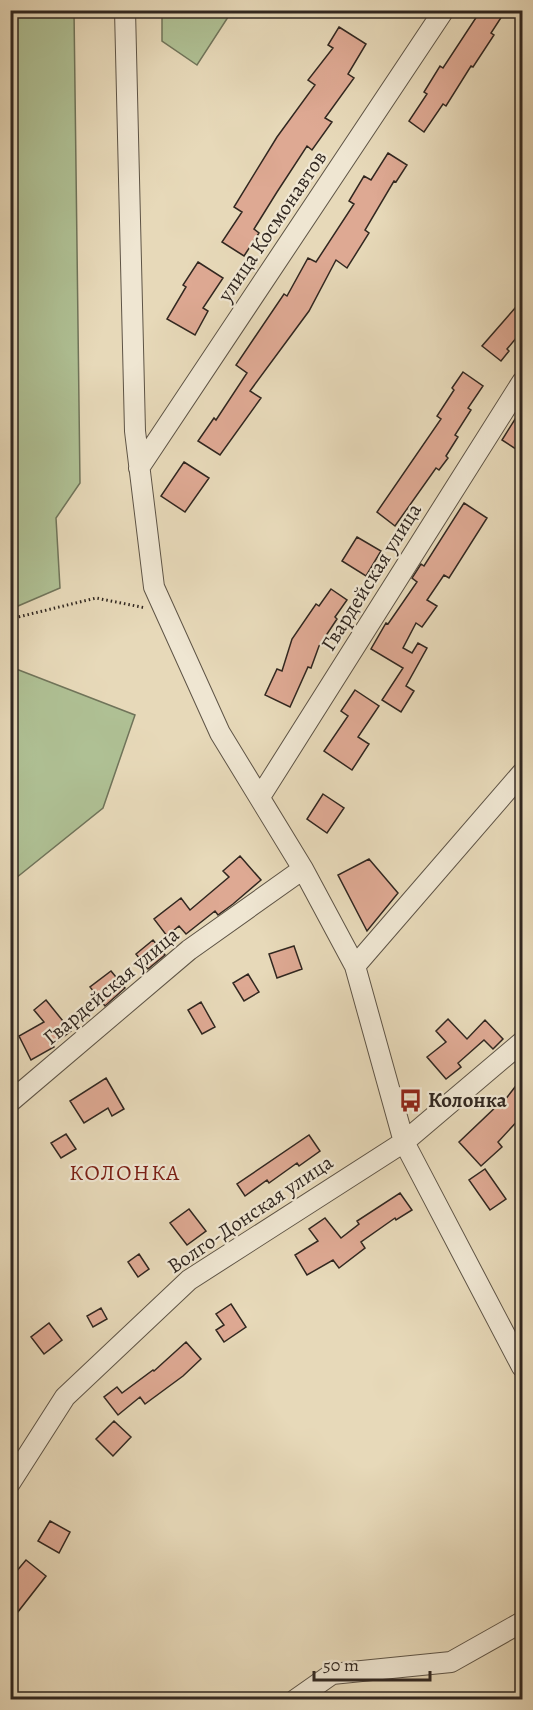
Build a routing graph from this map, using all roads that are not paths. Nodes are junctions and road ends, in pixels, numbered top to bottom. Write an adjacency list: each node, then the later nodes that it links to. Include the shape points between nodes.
1 (125, 10): 4 (street)
2 (444, 10): 4 (street, улица Космонавтов)
3 (522, 382): 6 (street, Гвардейская улица)
4 (139, 468): 6 (street, via 154,587 220,733)
5 (522, 773): 8 (street)
6 (260, 797): 7 (street)
7 (303, 869): 8 (street); 10 (street, Гвардейская улица, via 189,950)
8 (355, 966): 11 (street)
9 (522, 1042): 11 (street, Волго-Донская улица)
10 (10, 1102)
11 (404, 1142): 12 (street); 13 (street, Волго-Донская улица, via 189,1280 65,1397)
12 (522, 1367)
13 (10, 1483)
14 (522, 1622): 15 (street, via 451,1662 332,1674)
15 (295, 1700)

